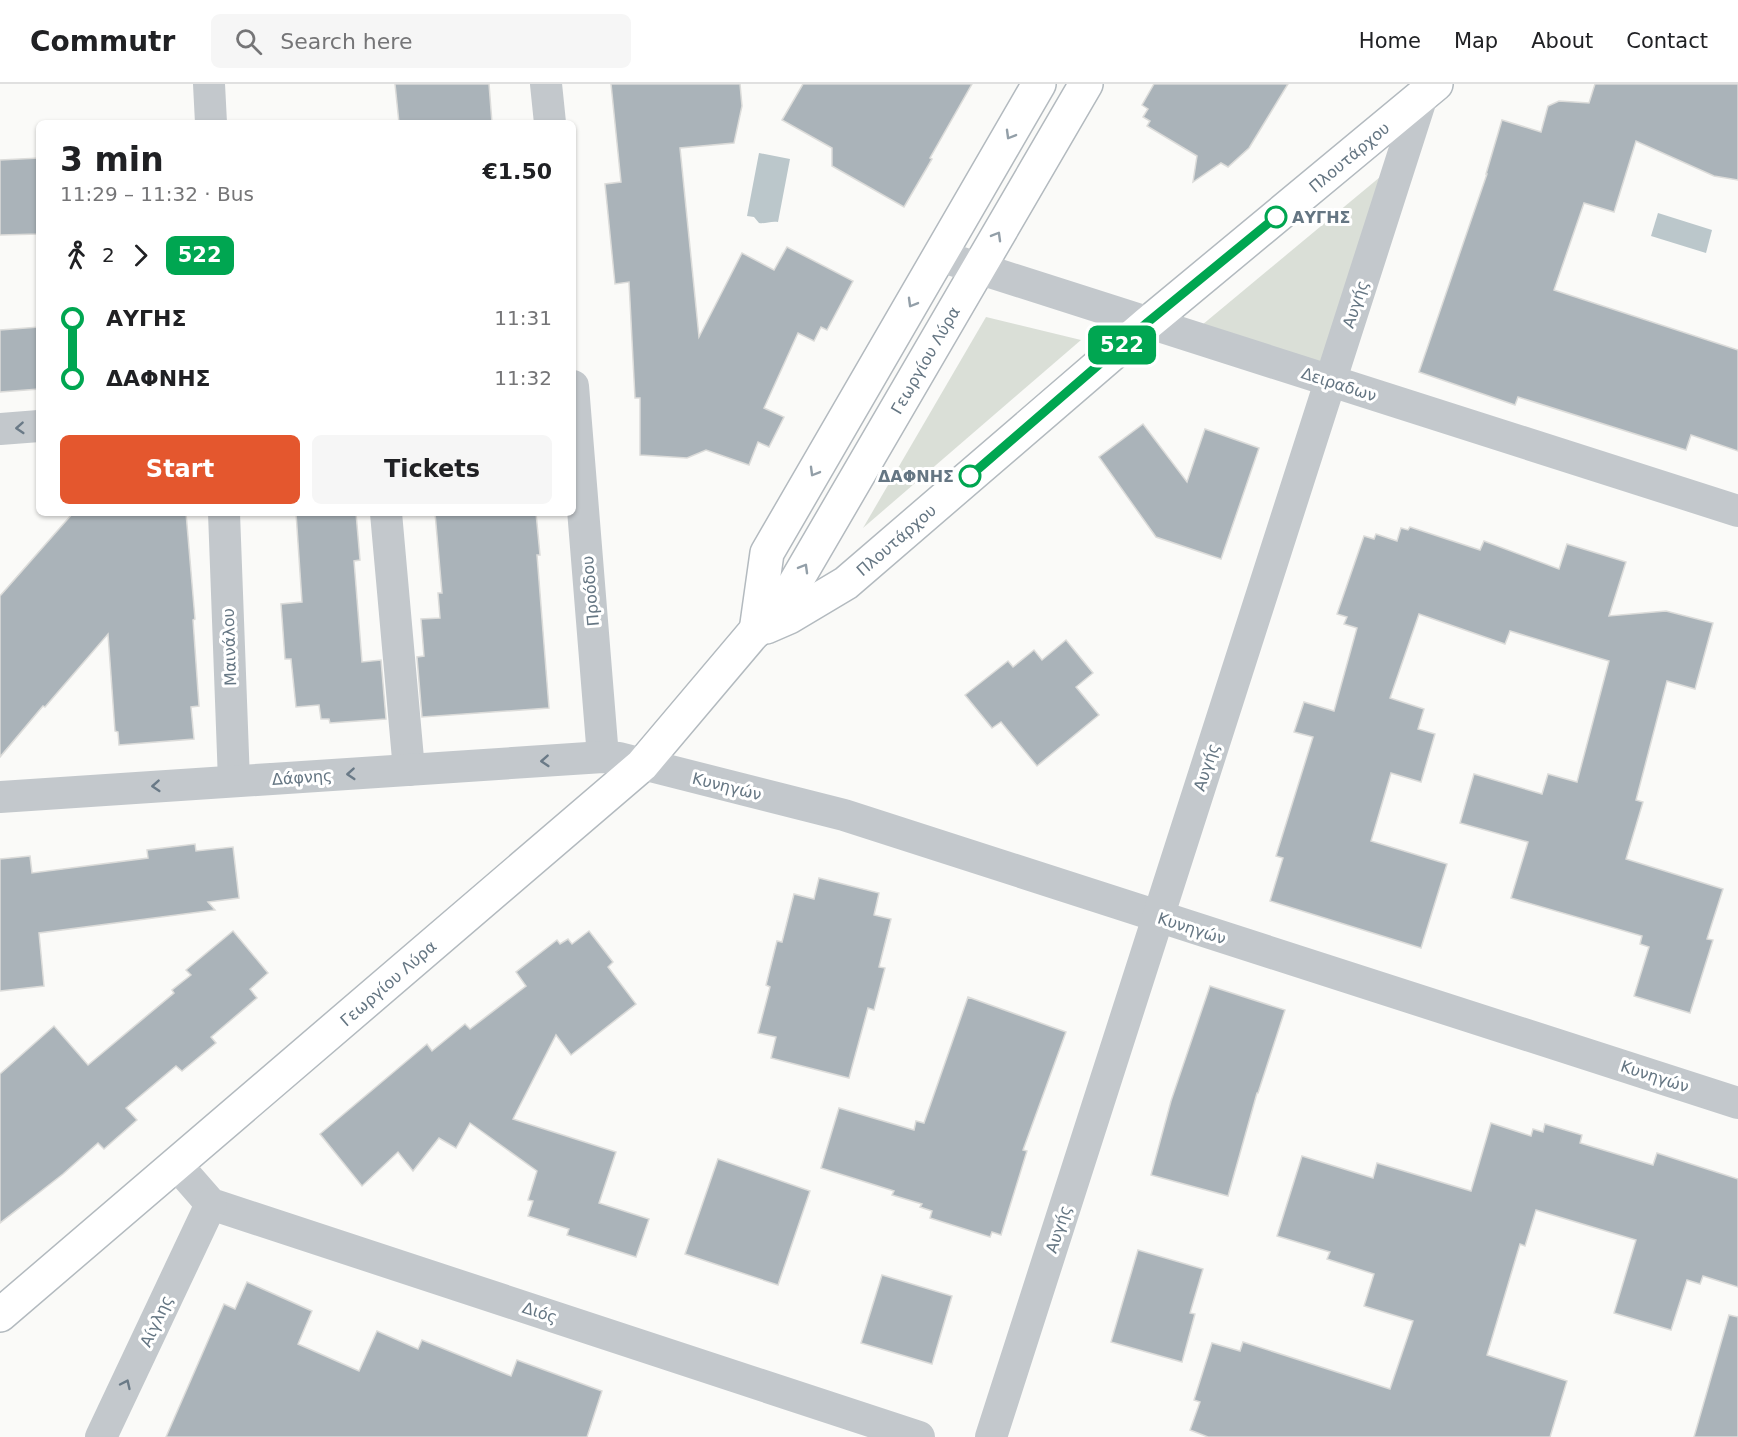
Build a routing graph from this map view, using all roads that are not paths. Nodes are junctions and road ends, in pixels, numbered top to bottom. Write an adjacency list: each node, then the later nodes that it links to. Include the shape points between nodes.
1 (209, 84): 6 (street)
2 (546, 84): 7 (street)
3 (1039, 84): 8 (main road, one-way to 8)
4 (1086, 84): 9 (main road, Γεωργίου Λύρα, one-way to 4)
5 (1429, 90): 10 (main road, Πλουτάρχου); 11 (street, Αυγής)
6 (211, 120)
7 (550, 120)
8 (940, 256): 9 (street, Δειραδων); 18 (main road, one-way to 18, via 767,553)
9 (978, 268): 10 (street, Δειραδων); 18 (main road, Γεωργίου Λύρα, one-way to 9, via 794,585)
10 (1148, 322): 11 (street, Δειραδων); 18 (main road, Πλουτάρχου, via 846,583 789,617)
11 (1330, 381): 15 (street, Δειραδων); 24 (street, Αυγής)
12 (576, 423): 19 (street, Προόδου)
13 (36, 426): 14 (street, one-way to 14)
14 (0, 429)
15 (1738, 511)
16 (224, 516): 22 (street, Μαινάλου)
17 (386, 516): 21 (street)
18 (756, 631): 20 (main road, Γεωργίου Λύρα)
19 (603, 757): 20 (street); 21 (street, Δάφνης, one-way to 21)
20 (642, 765): 24 (street, Κυνηγών, via 844,816); 26 (main road, Γεωργίου Λύρα)
21 (409, 770): 22 (street, Δάφνης, one-way to 22)
22 (234, 781): 23 (street, Δάφνης, one-way to 23)
23 (0, 797)
24 (1158, 917): 25 (street, Κυνηγών); 31 (street, Αυγής)
25 (1738, 1103)
26 (176, 1164): 27 (street); 28 (main road, Γεωργίου Λύρα)
27 (211, 1204): 29 (street, Αίγλης, one-way to 27); 30 (street, Διός)
28 (0, 1315)
29 (101, 1437)
30 (920, 1437)
31 (991, 1437)

